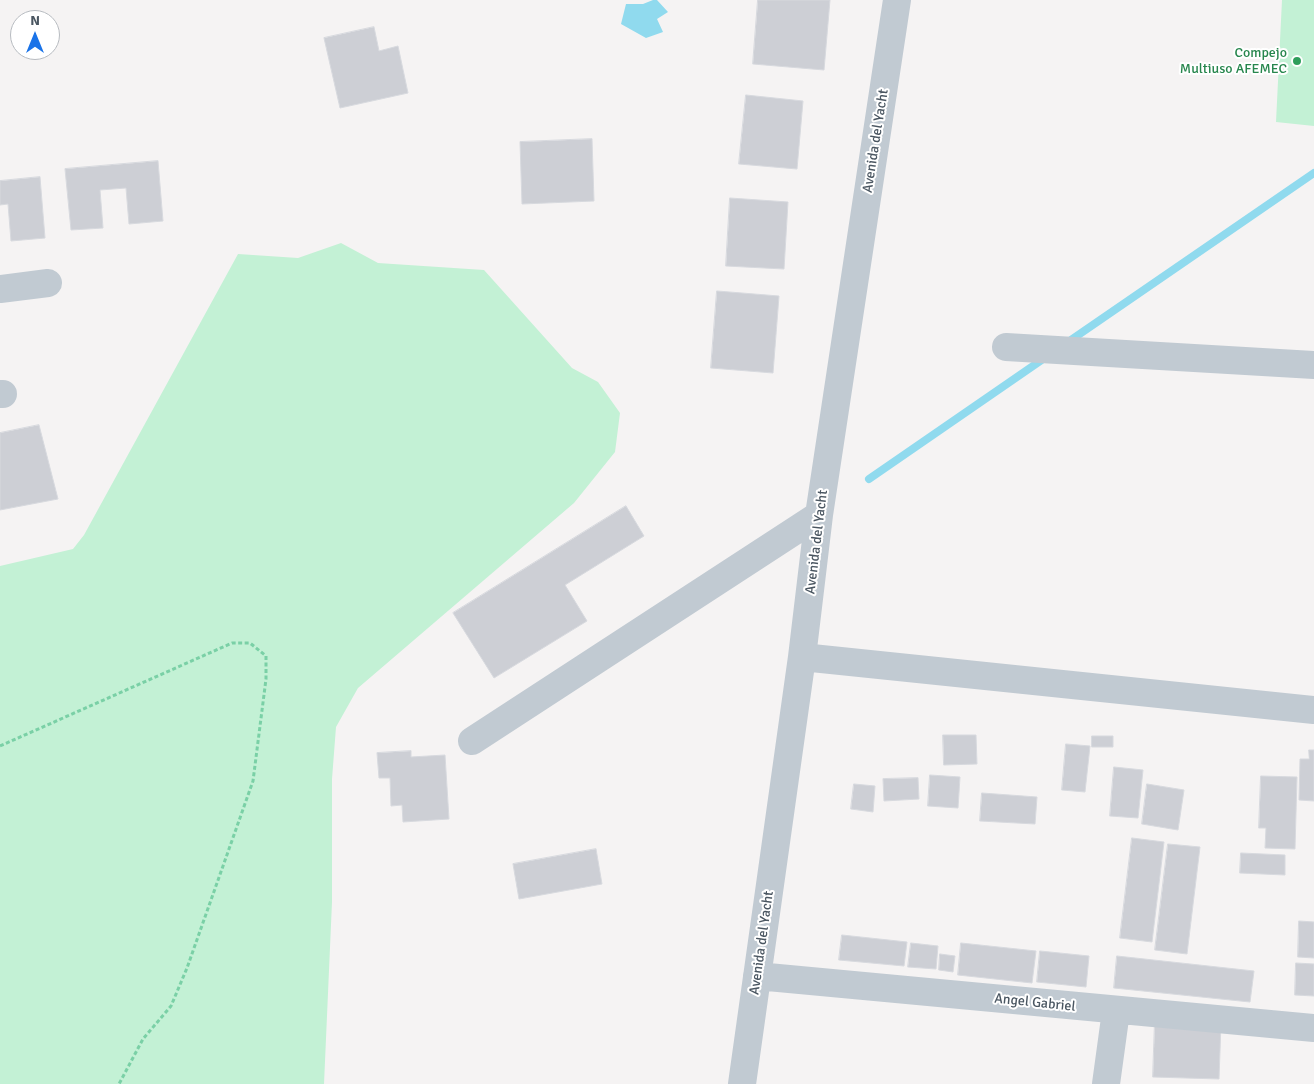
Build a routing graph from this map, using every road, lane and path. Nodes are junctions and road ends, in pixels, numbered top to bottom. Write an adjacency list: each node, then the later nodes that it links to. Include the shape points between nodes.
1 (897, 0): 6 (street, Avenida del Yacht)
2 (48, 283): 3 (street)
3 (0, 289)
4 (1006, 346): 5 (street)
5 (1314, 365)
6 (819, 515): 7 (street, Avenida del Yacht); 9 (street)
7 (802, 657): 8 (street); 11 (street, Avenida del Yacht)
8 (1314, 710)
9 (472, 741)
10 (0, 746): 14 (path, via 232,642 250,643 266,656 254,781 171,1006 143,1039)
11 (757, 976): 12 (street, Angel Gabriel); 15 (street, Avenida del Yacht)
12 (1116, 1011): 13 (street, Angel Gabriel); 16 (street)
13 (1314, 1028)
14 (119, 1084)
15 (742, 1084)
16 (1106, 1084)

